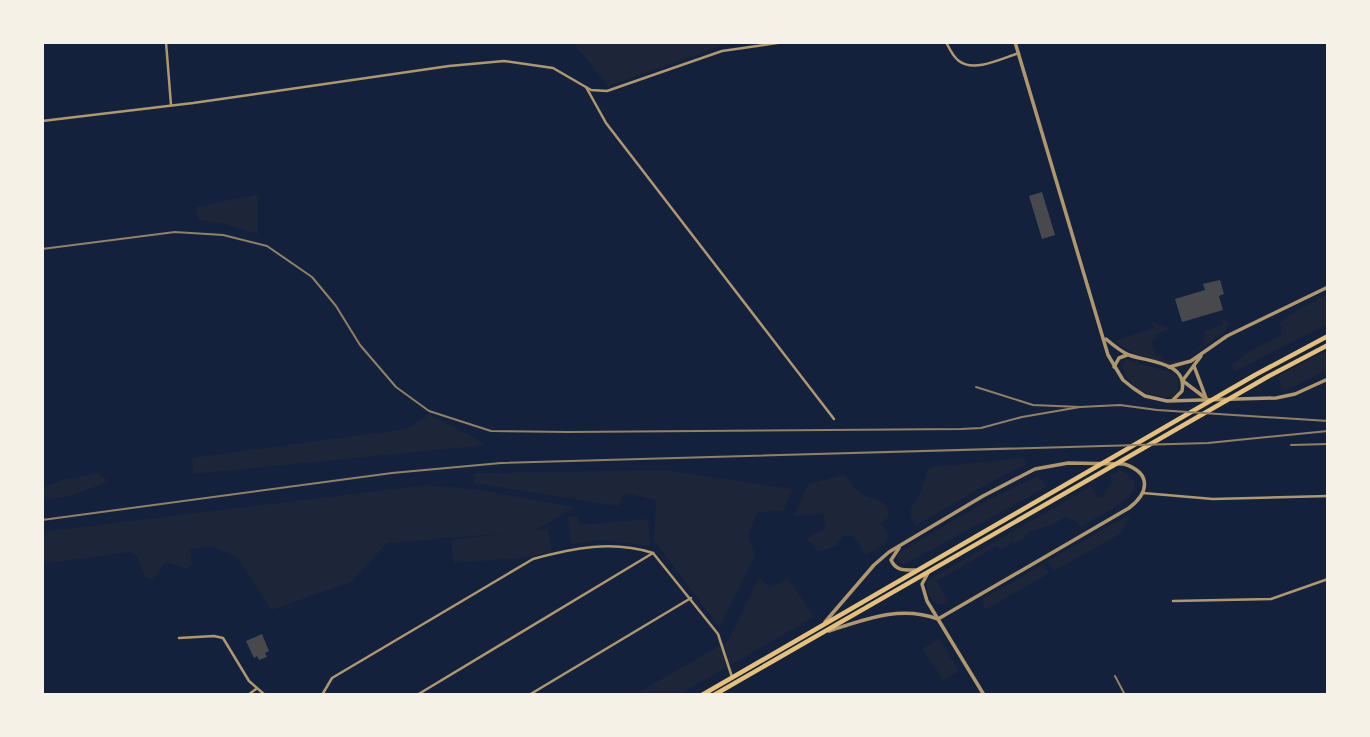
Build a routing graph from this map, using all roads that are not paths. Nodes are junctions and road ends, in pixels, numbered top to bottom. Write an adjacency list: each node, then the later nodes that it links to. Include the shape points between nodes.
1 (166, 42): 7 (street)
2 (784, 42): 6 (street, via 722,51 607,91)
3 (946, 42): 5 (street, via 957,60 968,66)
4 (1015, 42): 5 (street)
5 (1019, 53): 11 (street)
6 (586, 87): 7 (street, via 553,68 504,61); 22 (street, via 606,123)
7 (171, 105): 8 (street)
8 (42, 121)
9 (1328, 287): 14 (street, via 1227,336)
10 (1328, 336): 28 (main road)
11 (1104, 337): 13 (street); 16 (street)
12 (1328, 345): 27 (main road)
13 (1128, 355): 16 (street, via 1119,358); 17 (street)
14 (1202, 355): 15 (street); 17 (street)
15 (1194, 366): 19 (street); 20 (street)
16 (1114, 367): 21 (street, via 1140,393)
17 (1170, 367): 19 (street)
18 (1328, 379): 20 (street, via 1285,397)
19 (1183, 380): 20 (street); 21 (street, via 1180,394)
20 (1207, 400): 21 (street)
21 (1167, 401)
22 (834, 419)
23 (1143, 493): 24 (street, via 1213,499); 25 (street, via 1142,474 1132,466 1045,466 983,496); 32 (street, via 1129,508)
24 (1328, 496)
25 (903, 544): 28 (street, via 891,560 901,570); 33 (street, via 874,565)
26 (653, 553): 30 (street); 40 (street, via 600,545 534,559 332,678); 41 (street)
27 (932, 569): 32 (street, via 923,579 923,593); 34 (main road)
28 (915, 570): 33 (main road)
29 (1328, 579): 31 (street, via 1271,599)
30 (691, 598): 36 (street, via 718,634); 42 (street)
31 (1173, 601)
32 (939, 619): 34 (street, via 903,612); 45 (street)
33 (823, 624): 36 (main road)
34 (818, 634): 44 (main road)
35 (179, 638): 37 (street, via 223,638)
36 (732, 677): 43 (main road)
37 (256, 689): 38 (street); 39 (street)
38 (248, 695)
39 (265, 695)
40 (322, 695)
41 (417, 695)
42 (530, 695)
43 (702, 695)
44 (715, 695)
45 (985, 695)

